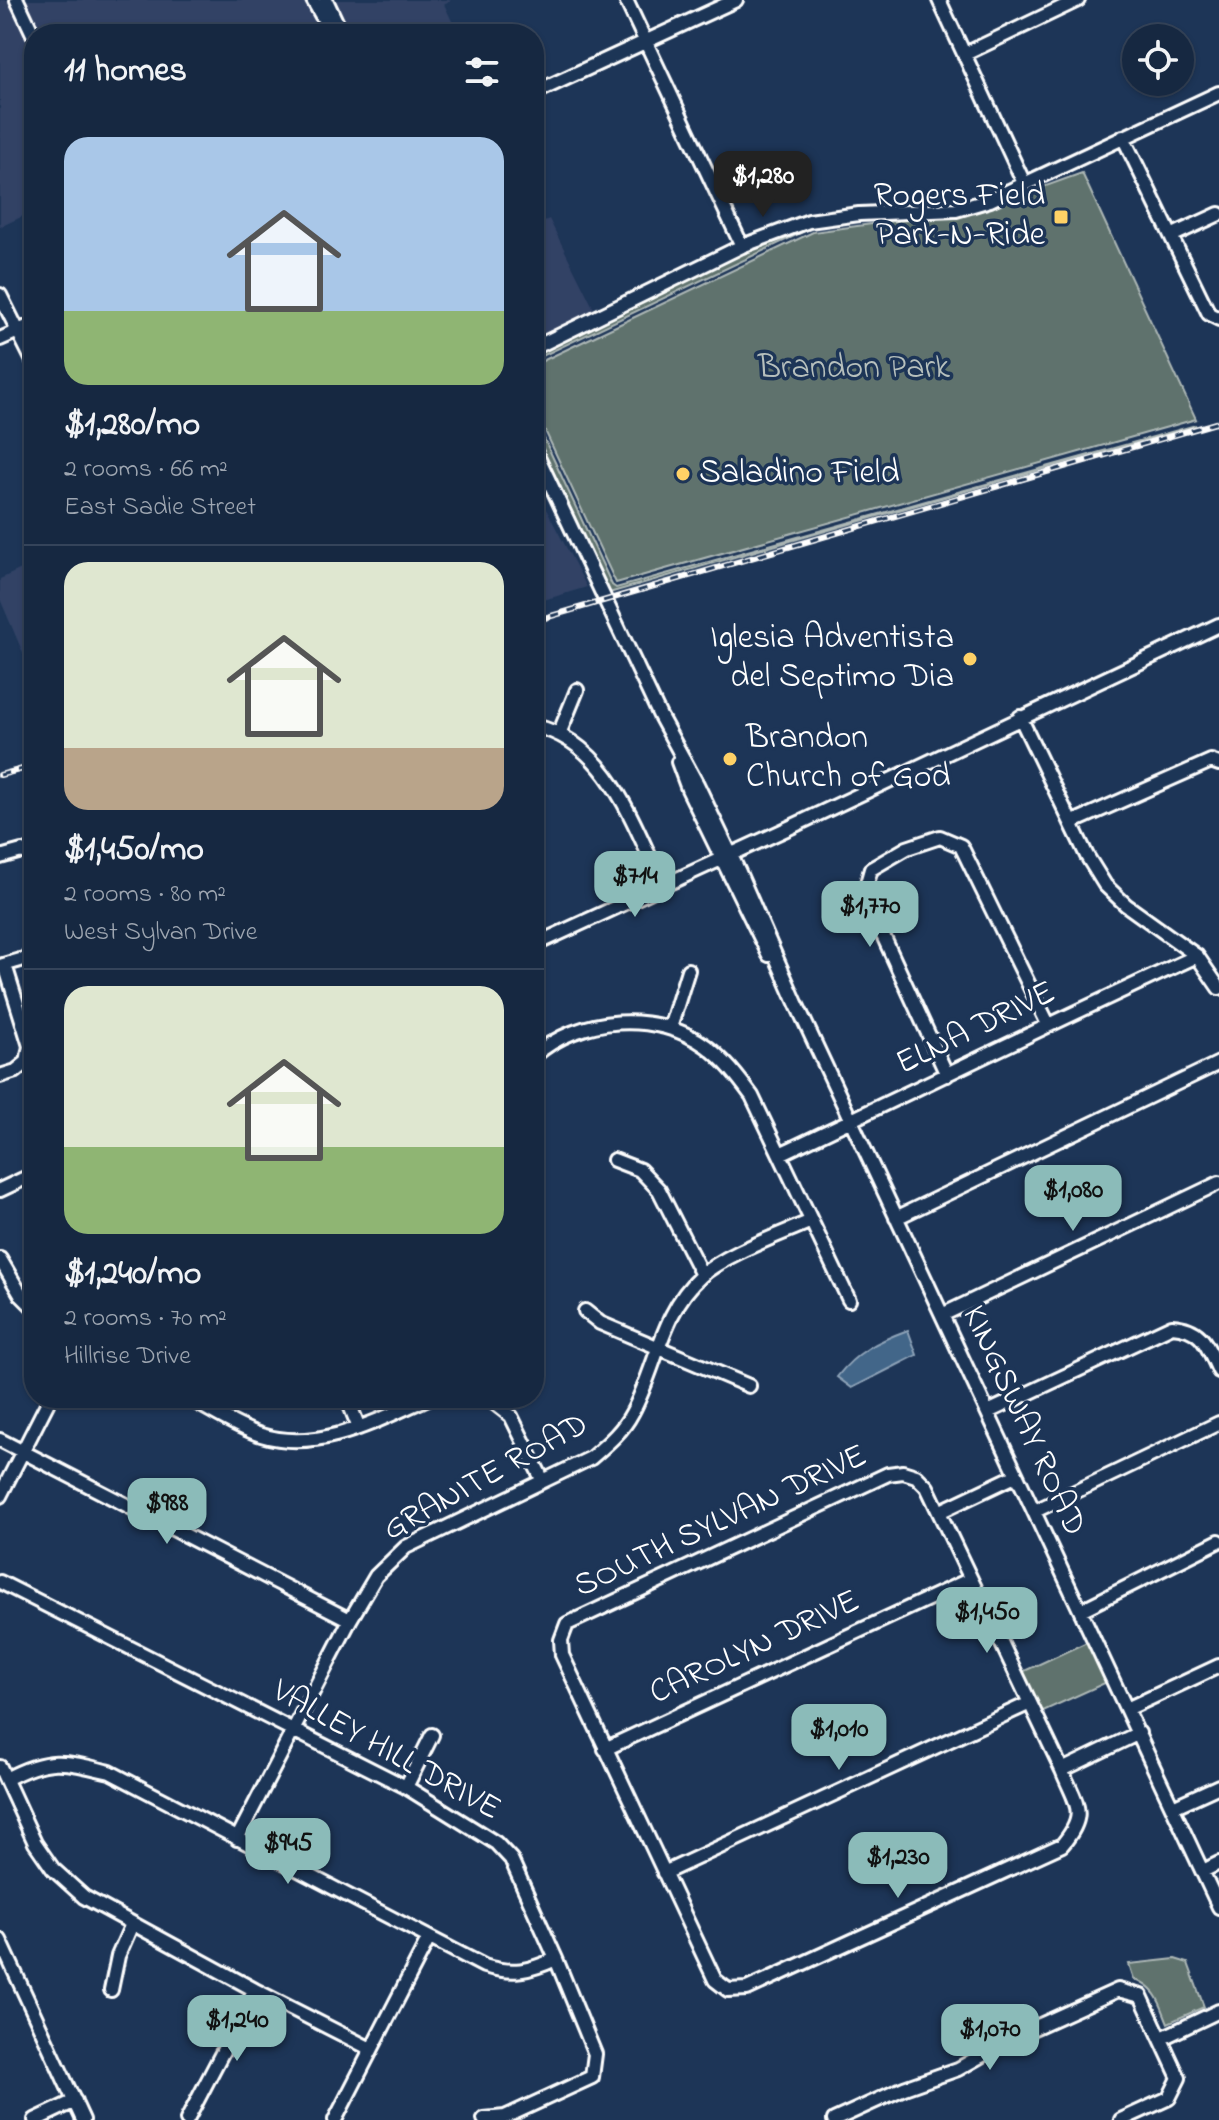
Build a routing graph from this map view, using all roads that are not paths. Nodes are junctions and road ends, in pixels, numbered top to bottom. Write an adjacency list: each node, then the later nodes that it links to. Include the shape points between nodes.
1 (17, 0): 8 (street)
2 (313, 0): 9 (street)
3 (326, 0): 10 (street)
4 (626, 0): 11 (street)
5 (736, 0): 11 (street)
6 (939, 0): 12 (street)
7 (1078, 0): 12 (street)
8 (28, 24)
9 (326, 24)
10 (337, 24)
11 (645, 42): 13 (street); 19 (street)
12 (965, 54): 16 (street)
13 (544, 88)
14 (1219, 93): 15 (street)
15 (1123, 137): 16 (street); 18 (street)
16 (1024, 183): 19 (street, via 956,210 809,221)
17 (1219, 214): 18 (street)
18 (1171, 236): 21 (street, via 1209,314)
19 (742, 246): 25 (street)
20 (0, 295): 23 (street)
21 (1219, 319)
22 (24, 329): 23 (street)
23 (17, 332): 24 (street); 26 (street)
24 (0, 339)
25 (544, 343)
26 (24, 345)
27 (544, 470): 37 (street, KINGSWAY ROAD, via 660,716 688,789)
28 (1219, 625): 30 (street)
29 (577, 690): 32 (street)
30 (1020, 717): 34 (street); 37 (street)
31 (544, 729): 32 (street)
32 (559, 734): 38 (street, via 586,752 613,782)
33 (1219, 764): 34 (street, via 1211,761)
34 (1071, 823): 40 (street, via 1105,885)
35 (24, 852): 36 (street)
36 (0, 857)
37 (726, 857): 38 (street); 53 (street, KINGSWAY ROAD)
38 (663, 886): 39 (street)
39 (544, 941)
40 (1197, 956): 44 (street); 45 (street, ELNA DRIVE)
41 (24, 959): 42 (street)
42 (2, 966): 47 (street)
43 (688, 970): 46 (street)
44 (1219, 988)
45 (1048, 1024): 51 (street, ELNA DRIVE); 51 (street, via 961,846 940,837 907,848 871,869 864,894)
46 (670, 1028): 48 (street, via 627,1022 583,1028); 54 (street, via 704,1045 732,1068)
47 (24, 1029)
48 (544, 1047)
49 (1219, 1063): 59 (street)
50 (24, 1064): 52 (street)
51 (947, 1075): 53 (street, ELNA DRIVE)
52 (0, 1076)
53 (850, 1120): 54 (street, ELNA DRIVE); 59 (street, KINGSWAY ROAD)
54 (780, 1154): 60 (street)
55 (614, 1160): 62 (street, via 640,1170 659,1190)
56 (24, 1179): 58 (street)
57 (1219, 1183): 66 (street)
58 (0, 1190)
59 (896, 1218): 66 (street, KINGSWAY ROAD)
60 (811, 1221): 62 (street, GRANITE ROAD); 64 (street)
61 (0, 1259): 63 (street)
62 (702, 1275): 67 (street, GRANITE ROAD, via 676,1305)
63 (24, 1298)
64 (849, 1300)
65 (585, 1311): 67 (street, via 600,1323)
66 (942, 1315): 75 (street, KINGSWAY ROAD)
67 (657, 1347): 69 (street); 81 (street, GRANITE ROAD, via 633,1411 617,1437 591,1458)
68 (1219, 1371): 75 (street, via 1194,1330 1172,1326)
69 (749, 1386)
70 (45, 1408): 79 (street)
71 (207, 1408): 77 (street, via 271,1437 316,1440)
72 (351, 1408): 77 (street)
73 (405, 1408): 77 (street)
74 (501, 1408): 81 (street, via 511,1416)
75 (988, 1412): 80 (street, KINGSWAY ROAD)
76 (1219, 1423): 83 (street)
77 (359, 1428)
78 (0, 1440): 79 (street)
79 (23, 1451): 82 (street); 89 (street)
80 (1017, 1475): 83 (street, KINGSWAY ROAD); 84 (street)
81 (543, 1481): 89 (street, GRANITE ROAD, via 406,1547 376,1576)
82 (0, 1496)
83 (1035, 1511): 88 (street, KINGSWAY ROAD)
84 (939, 1512): 86 (street); 96 (street, SOUTH SYLVAN DRIVE, via 916,1476 888,1474 567,1624 562,1655)
85 (1219, 1541): 88 (street)
86 (971, 1579): 91 (street); 96 (street, CAROLYN DRIVE)
87 (0, 1582): 93 (street, VALLEY HILL DRIVE)
88 (1081, 1610): 92 (street, KINGSWAY ROAD)
89 (350, 1620): 93 (street, GRANITE ROAD)
90 (1219, 1666): 92 (street)
91 (1030, 1703): 98 (street); 106 (street)
92 (1127, 1709): 94 (street, KINGSWAY ROAD)
93 (295, 1729): 101 (street, VALLEY HILL DRIVE); 103 (street, GRANITE ROAD)
94 (1139, 1733): 98 (street); 102 (street, KINGSWAY ROAD)
95 (432, 1735): 101 (street)
96 (605, 1749): 106 (street)
97 (0, 1767): 99 (street)
98 (1062, 1770): 106 (street, via 1078,1808 1077,1827 1062,1845 747,1989 728,1990 715,1980)
99 (6, 1779): 103 (street, via 44,1763 66,1761 110,1772); 108 (street, via 53,1869 84,1897)
100 (1219, 1786): 102 (street)
101 (406, 1787): 111 (street, VALLEY HILL DRIVE, via 496,1843 511,1859)
102 (1173, 1807): 105 (street, KINGSWAY ROAD)
103 (237, 1839): 109 (street)
104 (1219, 1863): 105 (street)
105 (1203, 1871): 107 (street, KINGSWAY ROAD)
106 (664, 1873)
107 (1219, 1907)
108 (132, 1924): 112 (street); 113 (street)
109 (429, 1938): 111 (street, via 501,1971 530,1970); 116 (street)
110 (0, 1940): 117 (street)
111 (556, 1959): 118 (street, VALLEY HILL DRIVE, via 595,2054 592,2077 505,2117)
112 (111, 1990)
113 (255, 1990): 116 (street); 121 (street)
114 (1219, 2011): 115 (street)
115 (1162, 2038): 123 (street, via 1141,1996 1118,1990 958,2069); 124 (street, via 1179,2078 1169,2098)
116 (371, 2049): 122 (street)
117 (75, 2101): 119 (street); 120 (street)
118 (484, 2119)
119 (35, 2120)
120 (83, 2120)
121 (187, 2120)
122 (335, 2120)
123 (834, 2120)
124 (1121, 2120)

